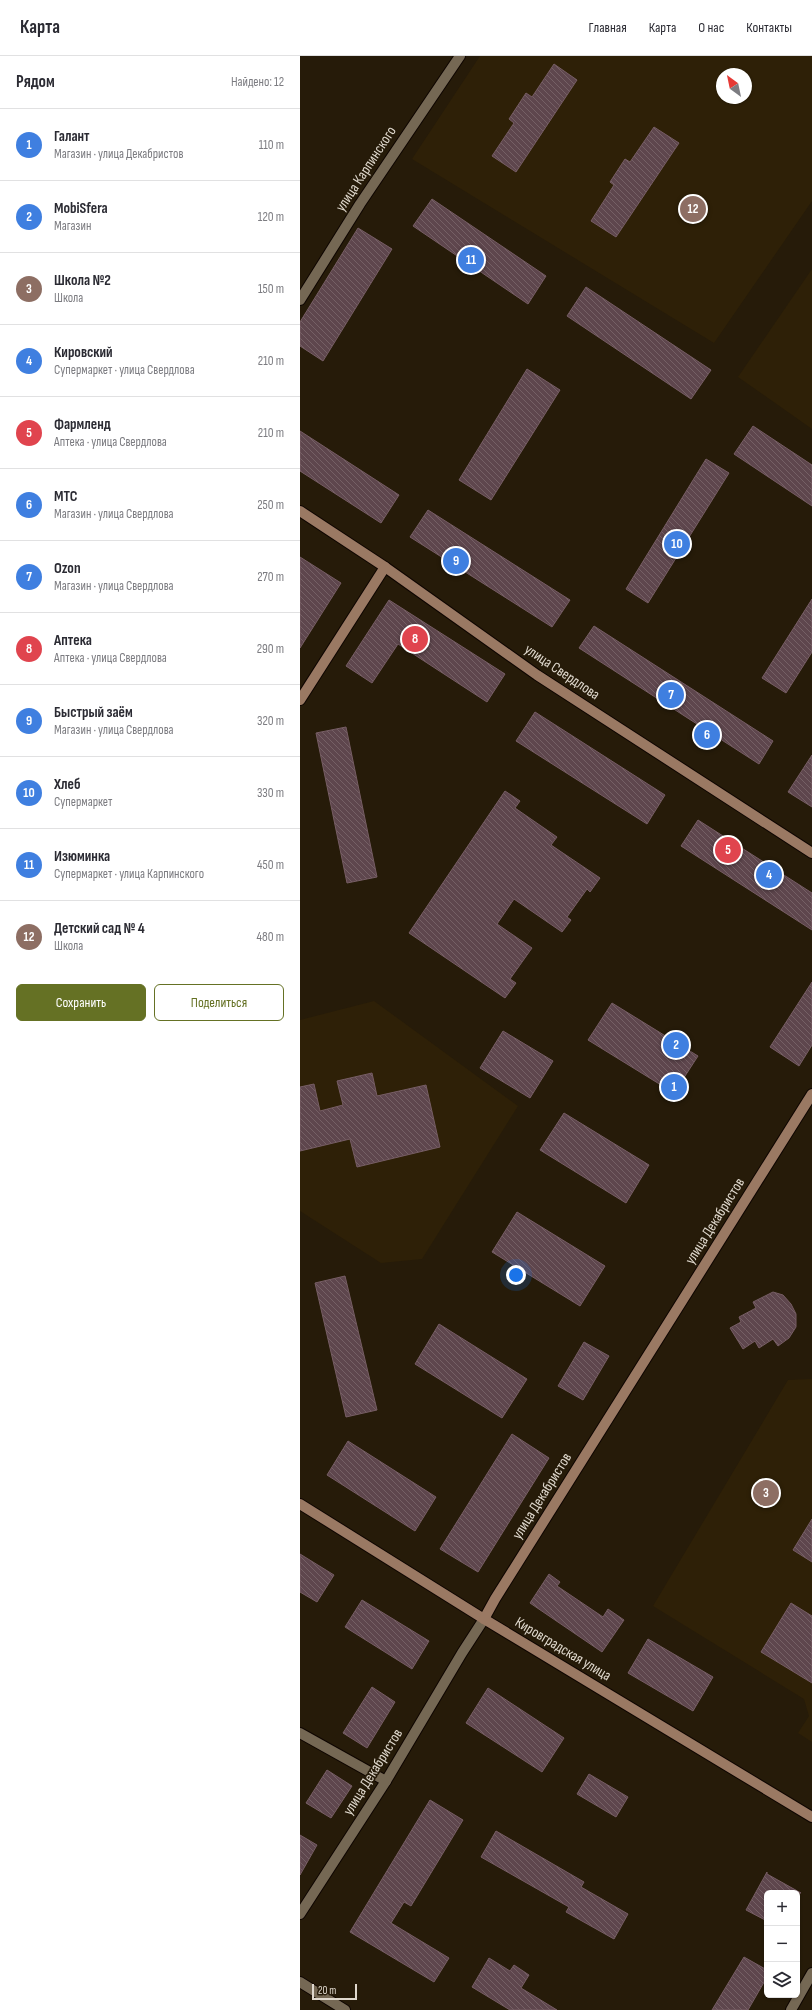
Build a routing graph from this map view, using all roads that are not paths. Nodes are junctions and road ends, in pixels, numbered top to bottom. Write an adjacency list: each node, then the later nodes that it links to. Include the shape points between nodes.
1 (460, 56): 2 (street, улица Карпинского, via 360,204)
2 (300, 300)
3 (300, 511): 4 (main road, улица Свердлова)
4 (385, 567): 5 (main road); 6 (main road, улица Свердлова, via 537,675)
5 (300, 700)
6 (812, 853)
7 (812, 1094): 9 (main road, улица Декабристов)
8 (300, 1504): 9 (main road, Кировградская улица)
9 (484, 1619): 11 (street, улица Декабристов); 12 (main road, Кировградская улица)
10 (300, 1732): 11 (street)
11 (386, 1781): 13 (street, улица Декабристов)
12 (812, 1817)
13 (300, 1914)
14 (812, 1973): 17 (street)
15 (300, 1982): 16 (street)
16 (345, 2010)
17 (791, 2010)

